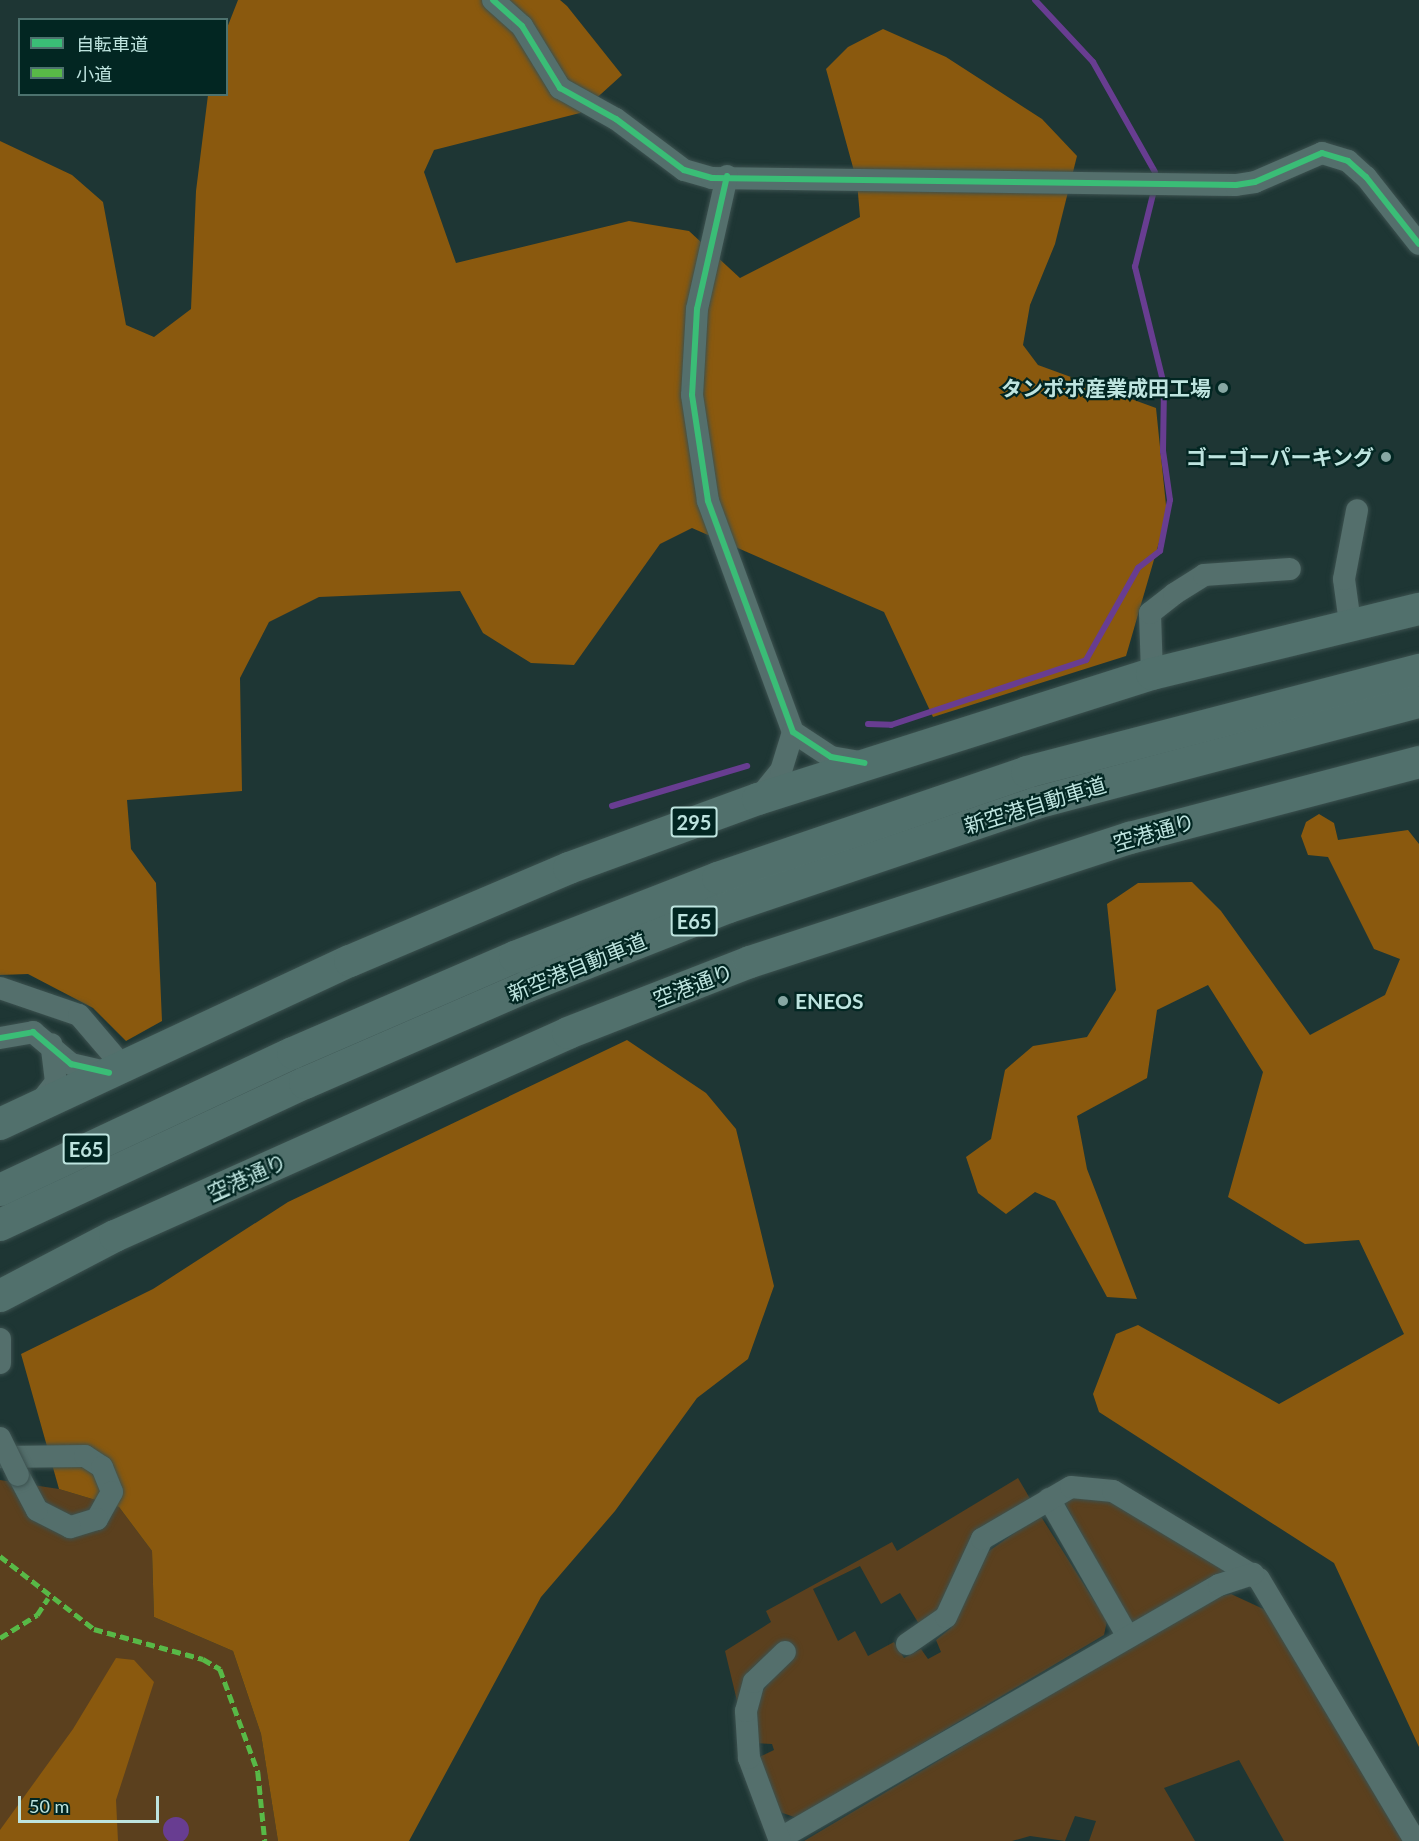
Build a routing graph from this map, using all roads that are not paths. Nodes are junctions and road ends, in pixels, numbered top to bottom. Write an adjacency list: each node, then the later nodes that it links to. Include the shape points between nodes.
1 (493, 0): 2 (street, via 522,26 560,88 616,119 684,170)
2 (727, 176): 3 (street, via 1236,185 1255,182 1322,153 1348,161 1366,177); 11 (street, via 697,309 692,395 708,501)
3 (1419, 244)
4 (1357, 510): 7 (street, via 1344,579)
5 (1290, 569): 9 (street, via 1204,575 1174,594 1150,614)
6 (1419, 609): 7 (highway, 295)
7 (1350, 623): 9 (highway, 295)
8 (1419, 669): 20 (highway, 新空港自動車道 / E65, via 1190,726 867,824 515,957)
9 (1152, 674): 13 (highway, 295)
10 (1419, 702): 24 (highway, 新空港自動車道 / E65, via 1036,803 729,907 315,1078)
11 (793, 732): 13 (street, via 831,757); 14 (street, via 781,771)
12 (1419, 762): 25 (highway, 空港通り, via 1130,838 750,962 557,1038 115,1236)
13 (864, 763): 14 (highway, 295)
14 (758, 799): 18 (highway, 295, via 569,868)
15 (0, 988): 18 (street, via 79,1015)
16 (0, 1038): 17 (street, via 33,1032)
17 (50, 1042): 18 (street, via 71,1064); 19 (street, via 56,1078)
18 (112, 1064): 19 (highway, 295)
19 (38, 1105): 21 (highway, 295)
20 (172, 1108): 22 (highway); 23 (highway, 新空港自動車道 / E65)
21 (0, 1124)
22 (0, 1178)
23 (0, 1190)
24 (0, 1226)
25 (0, 1296)
26 (0, 1339): 27 (street)
27 (0, 1363)
28 (0, 1438): 29 (street, bridge, via 18,1475 37,1510 70,1527 97,1519 112,1492 102,1467 86,1456)
29 (0, 1457)
30 (1049, 1499): 31 (street, via 1088,1485 1113,1491); 32 (street); 33 (street, via 982,1539 946,1617)
31 (1253, 1574): 32 (street, via 1219,1585); 36 (street, via 1274,1599)
32 (1128, 1637): 35 (street)
33 (907, 1644)
34 (785, 1652): 35 (street, via 754,1682 746,1711 749,1758)
35 (779, 1840)
36 (1415, 1841)

